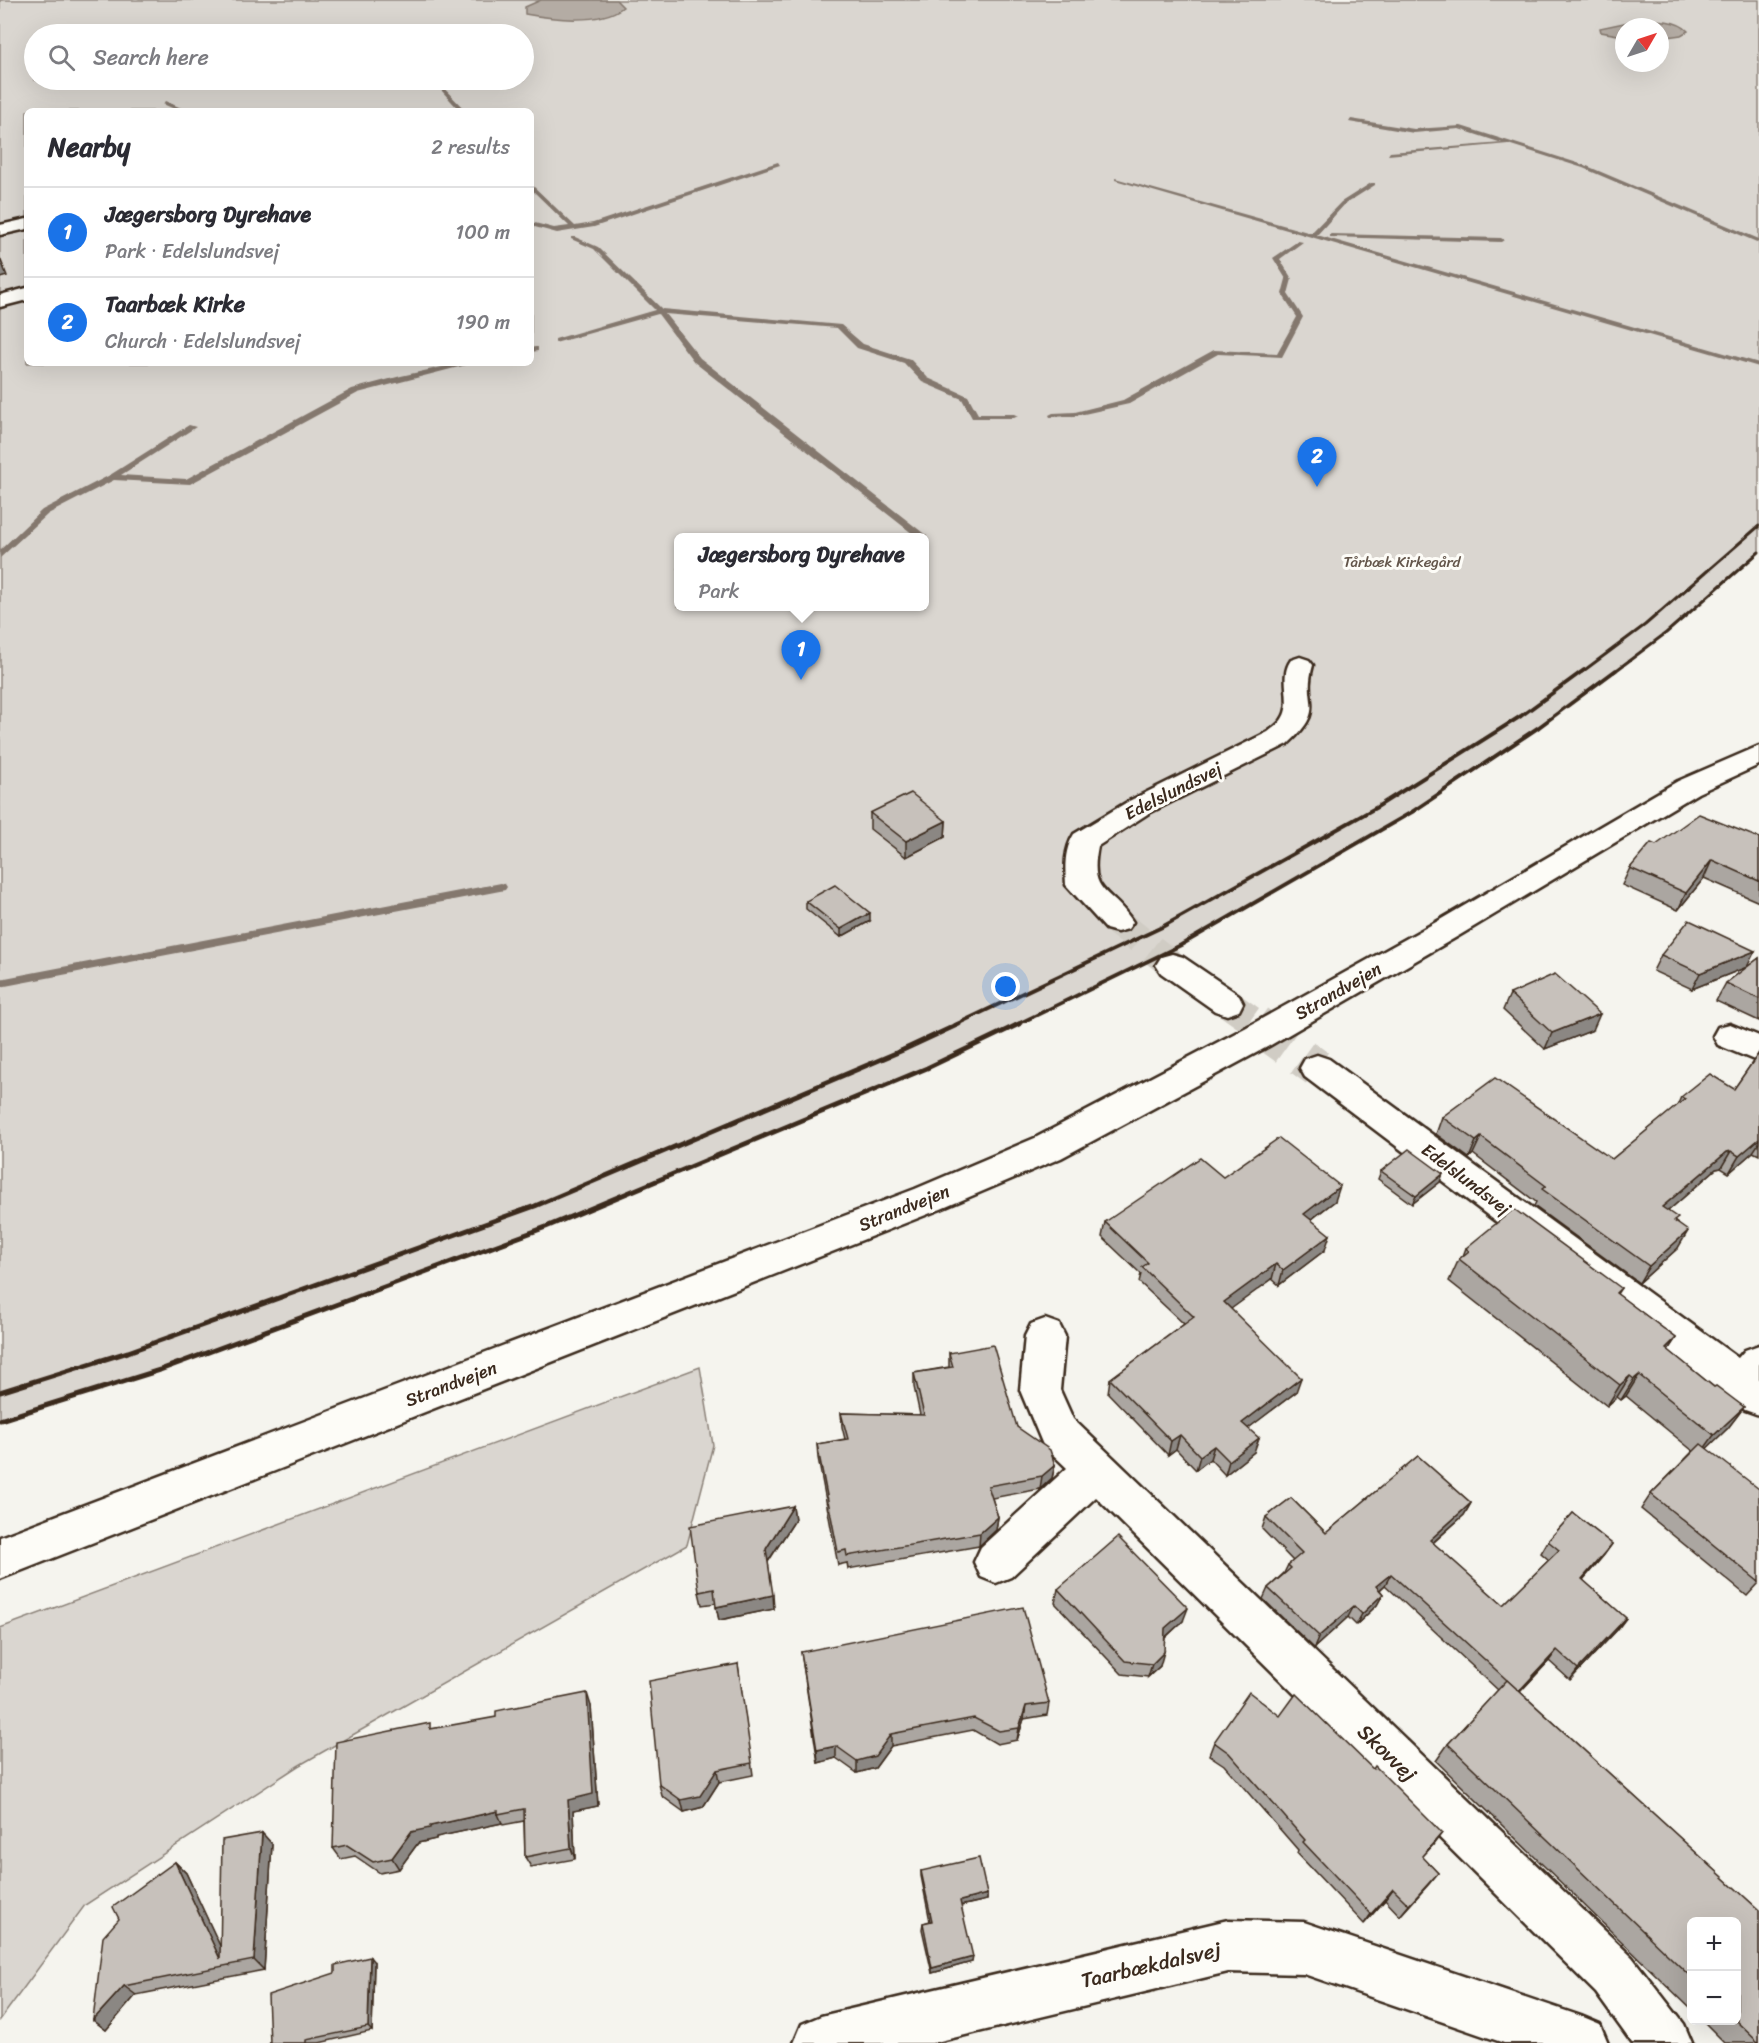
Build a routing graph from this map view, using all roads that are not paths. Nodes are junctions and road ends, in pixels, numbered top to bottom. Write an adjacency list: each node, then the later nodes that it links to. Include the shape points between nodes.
1 (24, 225): 2 (street)
2 (0, 230)
3 (24, 295): 4 (street)
4 (0, 301)
5 (1300, 665): 7 (street, Edelslundsvej, via 1296,673 1300,703 1295,721 1278,738 1139,807 1084,841 1081,885)
6 (1759, 754): 16 (street, Strandvejen, via 1688,787 1257,1037 1048,1148 917,1203)
7 (1117, 922)
8 (1172, 965): 9 (street)
9 (1227, 1003)
10 (1730, 1036): 11 (street)
11 (1759, 1050)
12 (1317, 1068): 14 (street, Edelslundsvej)
13 (1045, 1336): 15 (street, Skovvej, via 1040,1390 1058,1432)
14 (1753, 1380)
15 (1098, 1471): 17 (street, via 1072,1489); 20 (street, Skovvej, via 1614,1975)
16 (0, 1558)
17 (996, 1562)
18 (820, 2043): 19 (street, Taarbækdalsvej, via 1228,1946 1304,1948)
19 (1581, 2043)
20 (1665, 2043)

